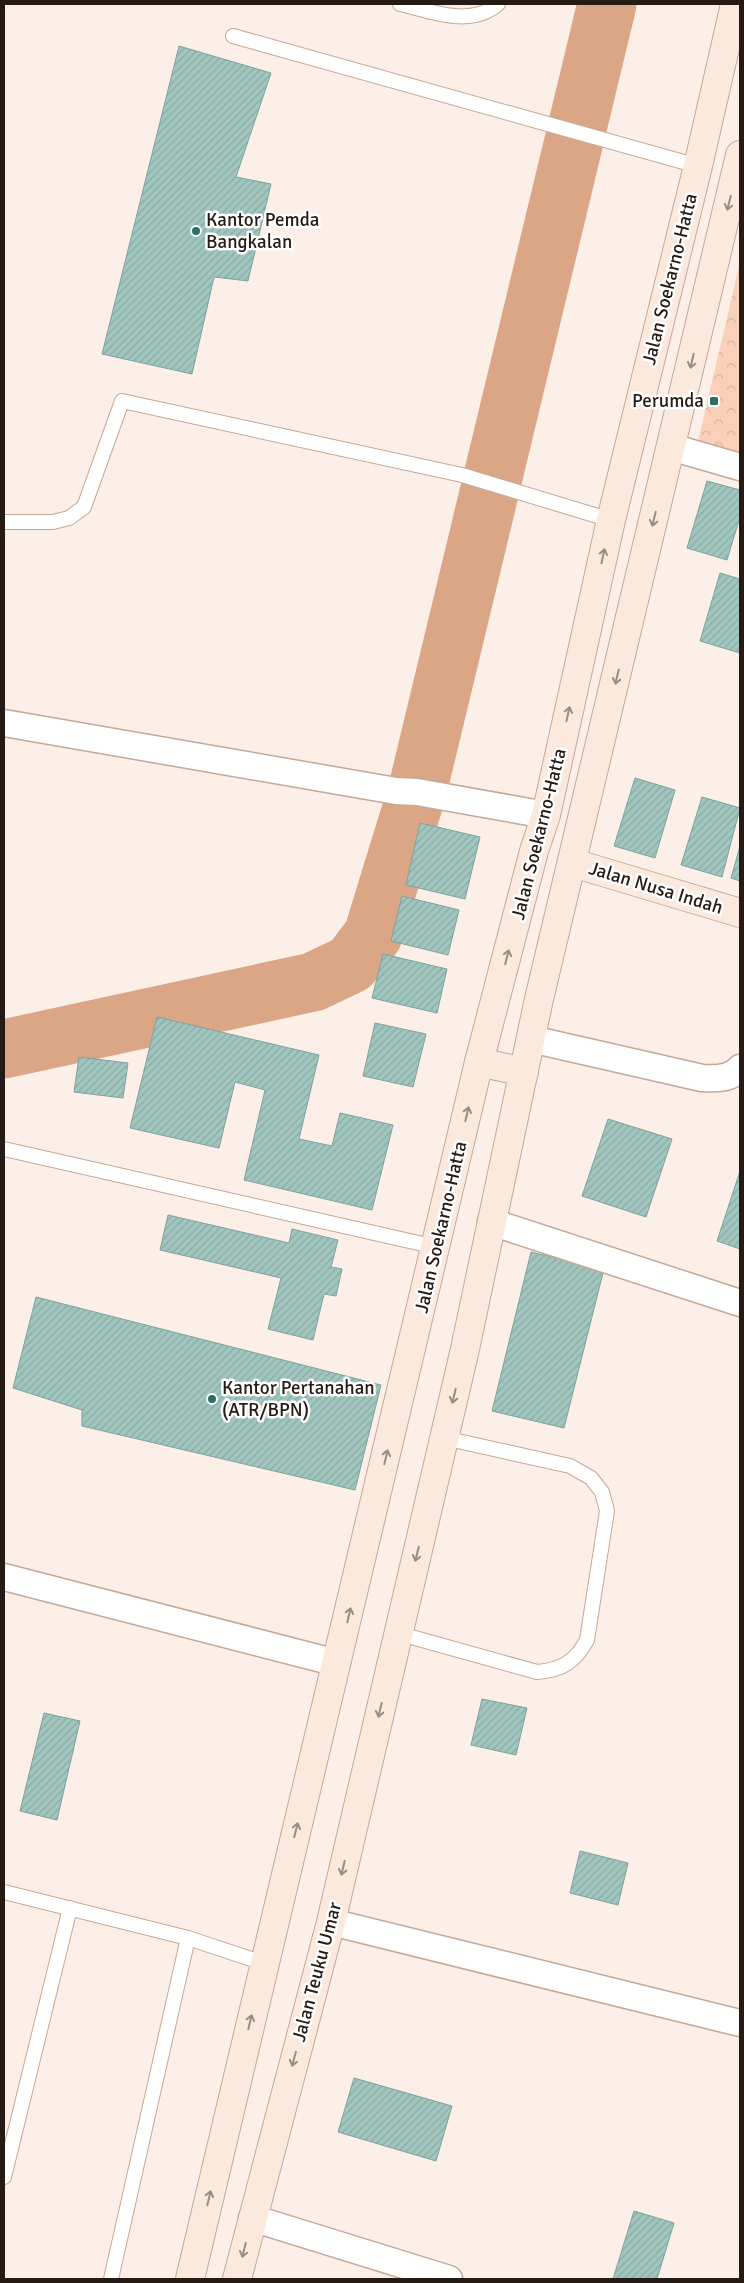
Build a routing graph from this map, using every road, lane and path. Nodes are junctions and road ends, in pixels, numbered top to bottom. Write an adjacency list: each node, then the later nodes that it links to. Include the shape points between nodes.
1 (400, 4): 2 (lane, via 463,17 484,14)
2 (498, 4)
3 (735, 4): 6 (main road, Jalan Soekarno-Hatta)
4 (233, 36): 6 (lane)
5 (740, 155): 7 (main road, Jalan Soekarno-Hatta, one-way to 7)
6 (698, 166): 10 (main road, Jalan Soekarno-Hatta)
7 (731, 232): 8 (main road, Jalan Soekarno-Hatta, one-way to 8)
8 (671, 447): 9 (street); 14 (main road, Jalan Soekarno-Hatta, one-way to 14)
9 (740, 467)
10 (611, 520): 11 (lane, via 462,475 122,401 84,507 69,518 53,522); 13 (main road, Jalan Soekarno-Hatta, one-way to 10)
11 (4, 522)
12 (4, 723): 13 (street)
13 (546, 815): 16 (main road, Jalan Soekarno-Hatta, one-way to 13)
14 (573, 863): 15 (main road, Jalan Nusa Indah); 17 (main road, Jalan Soekarno-Hatta)
15 (740, 913)
16 (499, 990): 17 (main road); 19 (main road, Jalan Soekarno-Hatta)
17 (539, 999): 18 (main road, Jalan Soekarno-Hatta)
18 (531, 1039): 20 (street, via 702,1078 723,1078); 21 (main road, Jalan Soekarno-Hatta)
19 (479, 1062): 21 (main road); 24 (main road, Jalan Soekarno-Hatta, one-way to 19)
20 (740, 1068)
21 (524, 1072): 23 (main road, Jalan Soekarno-Hatta)
22 (4, 1149): 24 (lane)
23 (491, 1222): 25 (street); 26 (main road, Jalan Soekarno-Hatta, one-way to 26)
24 (436, 1247): 30 (main road, Jalan Soekarno-Hatta, one-way to 24)
25 (740, 1303)
26 (444, 1438): 28 (main road, Jalan Soekarno-Hatta, one-way to 28); 28 (lane, via 570,1466 592,1478 602,1492 607,1511 587,1640 579,1654 569,1662 552,1670 537,1672)
27 (4, 1577): 30 (street)
28 (397, 1633): 29 (main road, Jalan Soekarno-Hatta)
29 (390, 1662): 33 (main road, Jalan Teuku Umar, one-way to 33)
30 (337, 1663): 35 (main road, one-way to 30)
31 (4, 1892): 32 (lane)
32 (70, 1908): 34 (lane); 37 (lane)
33 (331, 1922): 36 (street); 38 (main road, Jalan Teuku Umar, one-way to 38)
34 (188, 1938): 35 (lane); 39 (lane)
35 (263, 1963): 40 (main road, one-way to 35)
36 (740, 2023)
37 (4, 2177)
38 (252, 2218): 41 (main road, Jalan Teuku Umar, one-way to 41); 42 (street)
39 (111, 2279)
40 (190, 2279)
41 (236, 2279)
42 (449, 2279)

